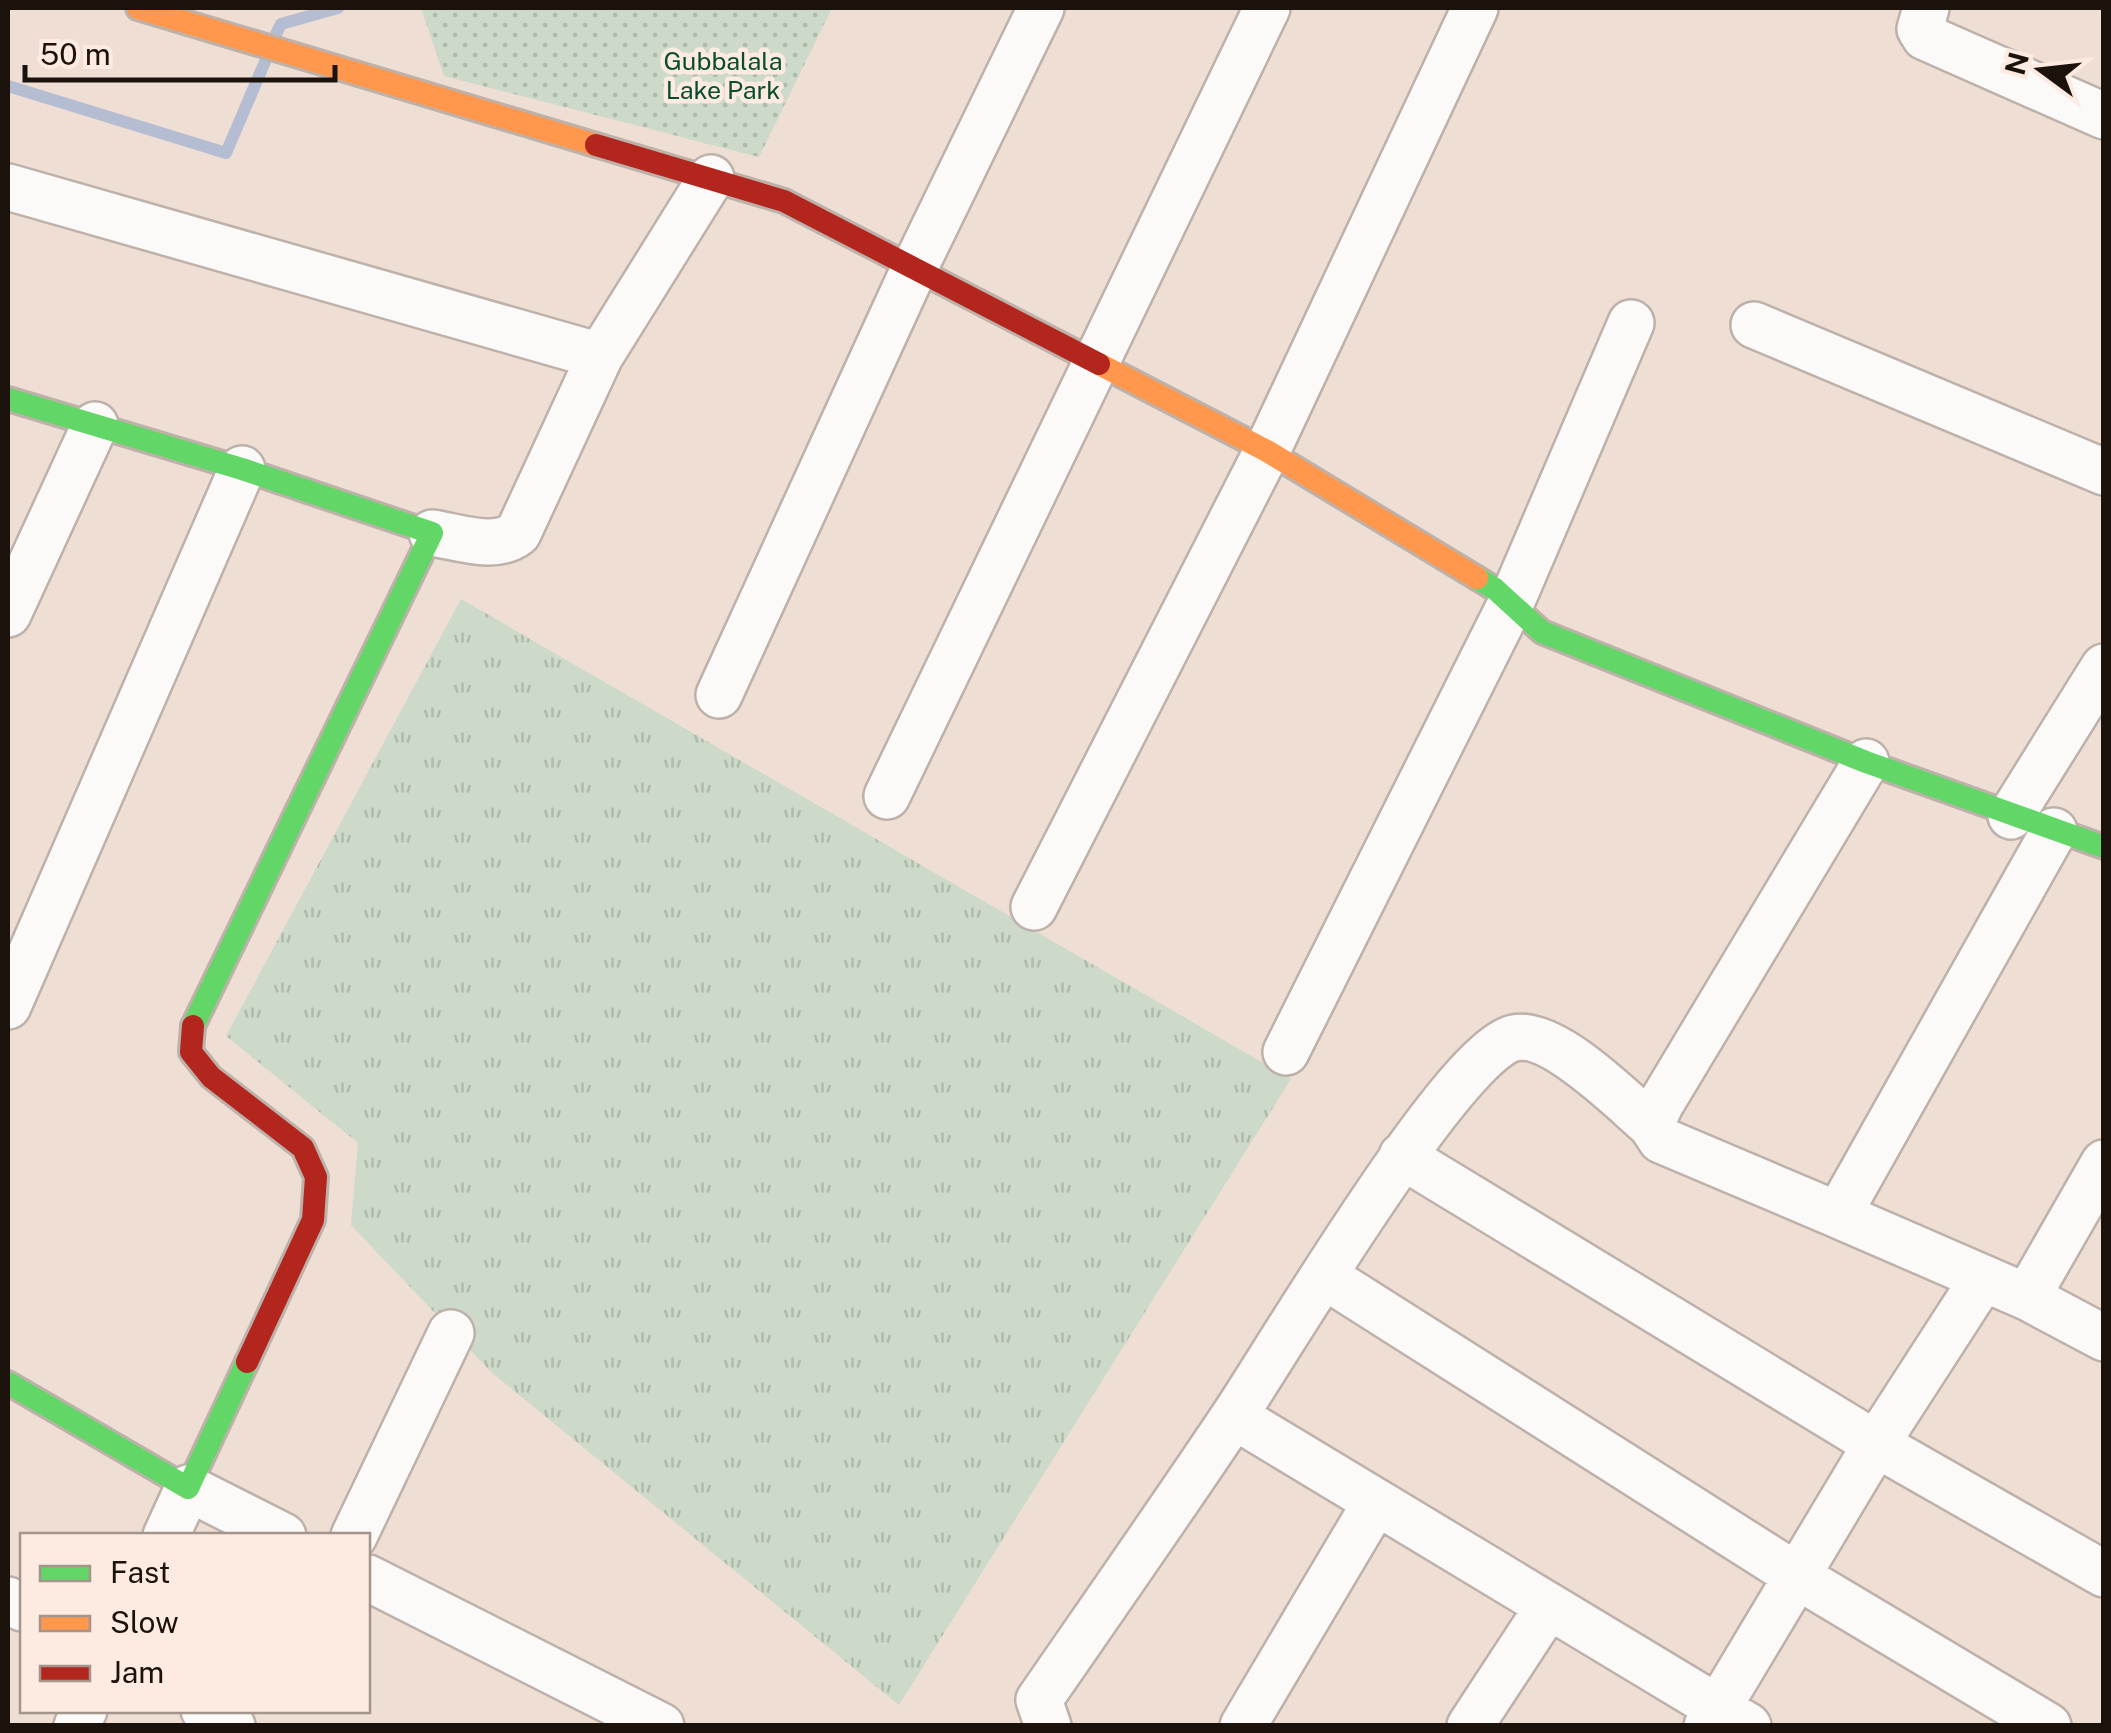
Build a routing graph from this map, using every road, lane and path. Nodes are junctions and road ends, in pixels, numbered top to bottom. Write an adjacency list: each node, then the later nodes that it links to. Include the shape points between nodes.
1 (138, 8): 7 (street)
2 (1041, 8): 9 (street)
3 (1267, 8): 13 (street)
4 (1476, 8): 16 (street)
5 (1926, 8): 6 (street, via 1924,37)
6 (2104, 116)
7 (711, 178): 9 (street, via 784,201); 12 (street)
8 (8, 187): 12 (street)
9 (914, 268): 13 (street); 23 (street)
10 (1631, 323): 20 (street)
11 (1754, 325): 18 (street)
12 (600, 356): 19 (street, via 518,534 494,543)
13 (1095, 362): 16 (street); 25 (street)
14 (8, 399): 15 (street)
15 (94, 425): 17 (street); 21 (street)
16 (1267, 451): 20 (street); 29 (street)
17 (242, 469): 19 (street); 30 (street)
18 (2104, 472)
19 (432, 533): 44 (street, via 194,1020 191,1052 211,1077 303,1148 316,1177 313,1220)
20 (1511, 603): 24 (street, via 1542,632); 31 (street)
21 (8, 614)
22 (2104, 667): 26 (street)
23 (719, 695)
24 (1866, 762): 26 (street); 32 (street)
25 (887, 796)
26 (2011, 816): 27 (street)
27 (2054, 832): 28 (street); 35 (street)
28 (2104, 846)
29 (1034, 907)
30 (8, 1006)
31 (1286, 1052)
32 (1651, 1125): 33 (street, via 1548,1043 1518,1036 1478,1061); 35 (street, via 1661,1140)
33 (1402, 1156): 36 (street); 43 (street)
34 (2104, 1164): 38 (street)
35 (1838, 1215): 37 (street)
36 (1326, 1277): 42 (street); 50 (street)
37 (1982, 1280): 38 (street); 43 (street)
38 (2026, 1298): 40 (street)
39 (451, 1333): 48 (street)
40 (2104, 1338)
41 (8, 1383): 44 (street)
42 (1234, 1416): 45 (street); 57 (street, via 1039,1700)
43 (1876, 1444): 49 (street); 50 (street)
44 (188, 1488): 46 (street); 47 (street)
45 (1376, 1502): 52 (street); 58 (street)
46 (167, 1533)
47 (277, 1533)
48 (355, 1533)
49 (2104, 1574)
50 (1797, 1576): 54 (street); 60 (street)
51 (370, 1579): 56 (street)
52 (1548, 1607): 54 (street); 59 (street)
53 (209, 1713): 55 (street)
54 (1724, 1720)
55 (232, 1726)
56 (661, 1726)
57 (1048, 1726)
58 (1243, 1726)
59 (1470, 1726)
60 (2048, 1726)

